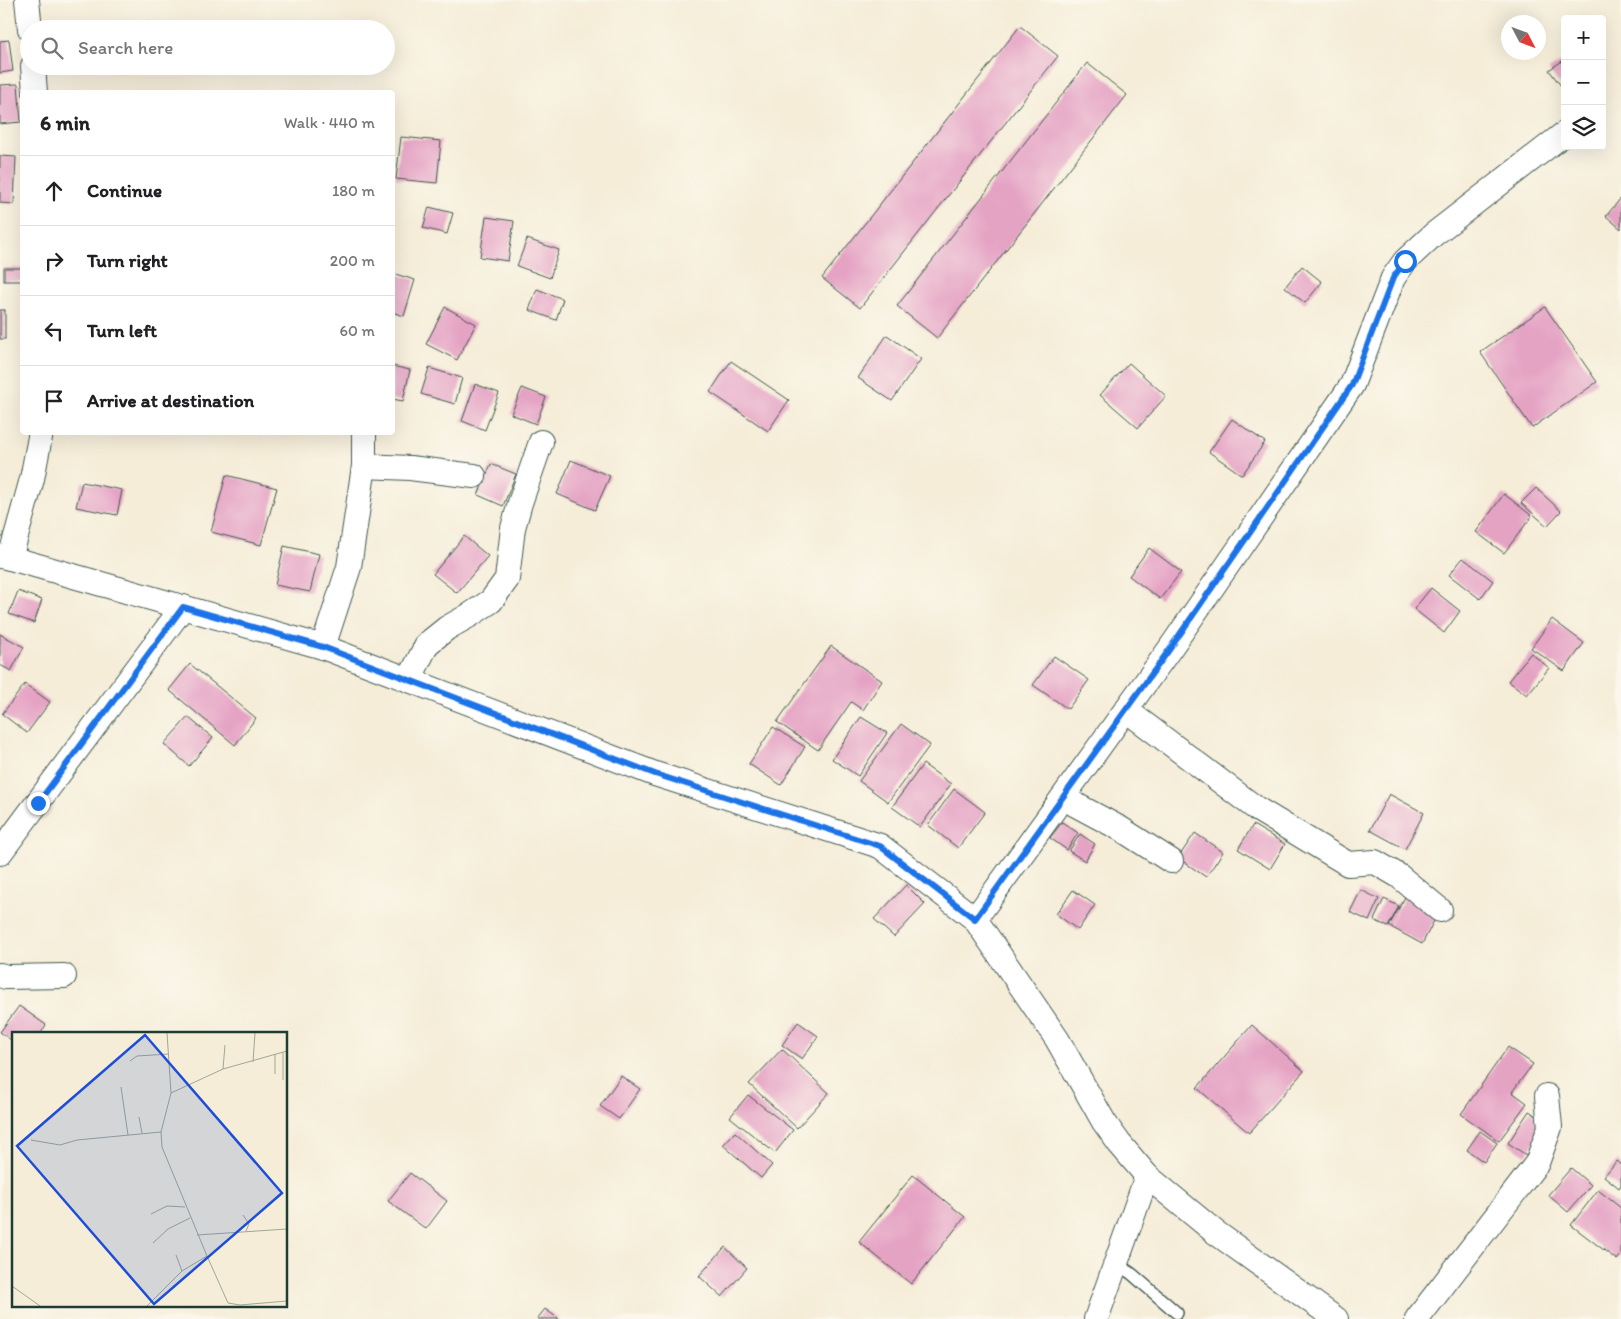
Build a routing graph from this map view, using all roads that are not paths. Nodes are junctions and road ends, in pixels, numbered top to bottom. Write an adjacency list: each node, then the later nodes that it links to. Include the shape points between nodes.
1 (27, 0): 2 (street)
2 (29, 20)
3 (34, 75): 4 (street)
4 (35, 90)
5 (1561, 136): 15 (street, via 1433,235 1405,261 1393,278 1352,385)
6 (40, 435): 11 (street, via 32,479)
7 (364, 435): 9 (street)
8 (541, 442): 14 (street, via 513,528 507,579 491,601 446,628 427,644)
9 (364, 466): 10 (street); 13 (street, via 348,567)
10 (474, 476)
11 (5, 557): 12 (street)
12 (183, 607): 13 (street); 17 (street)
13 (323, 647): 14 (street)
14 (409, 680): 20 (street, via 655,774 880,846)
15 (1126, 710): 16 (street); 19 (street, via 1257,809 1348,864 1375,862 1400,876)
16 (1063, 798): 18 (street); 20 (street)
17 (0, 853)
18 (1171, 861)
19 (1440, 910)
20 (975, 919): 24 (street, via 1056,1039 1104,1122)
21 (0, 975): 22 (street)
22 (64, 976)
23 (1547, 1096): 29 (street, via 1550,1127 1537,1163)
24 (1147, 1176): 25 (street); 28 (street, via 1215,1232)
25 (1116, 1263): 26 (lane); 27 (street)
26 (1177, 1313)
27 (1096, 1319)
28 (1336, 1319)
29 (1417, 1319)

